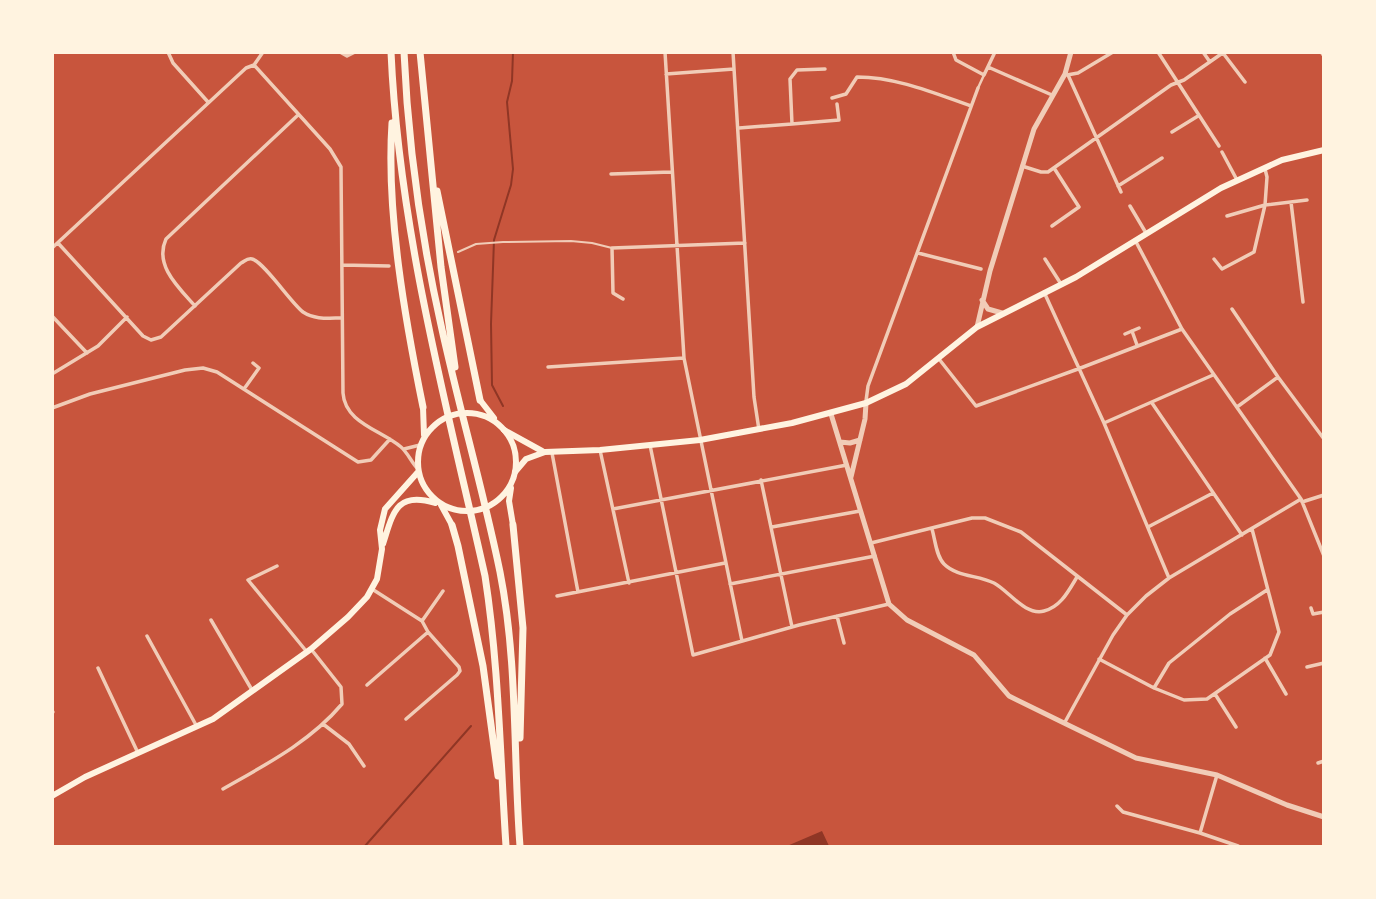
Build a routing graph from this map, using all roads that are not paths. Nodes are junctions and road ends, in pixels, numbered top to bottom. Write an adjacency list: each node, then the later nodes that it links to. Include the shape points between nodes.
1 (167, 52): 31 (street)
2 (262, 52): 18 (street)
3 (340, 52): 4 (street, via 347,56)
4 (355, 52)
5 (391, 52): 29 (highway)
6 (404, 52): 103 (highway, via 421,218)
7 (420, 52): 47 (highway)
8 (664, 52): 22 (street)
9 (733, 52): 20 (street)
10 (953, 52): 23 (street, via 956,60)
11 (995, 52): 19 (street)
12 (1071, 52): 24 (street)
13 (1114, 52): 24 (street)
14 (1158, 52): 26 (street)
15 (1203, 52): 17 (street)
16 (1223, 53): 17 (street); 25 (street)
17 (1210, 62): 26 (street)
18 (254, 65): 31 (street); 34 (street)
19 (988, 67): 23 (street); 28 (street)
20 (734, 69): 22 (street); 37 (street)
21 (825, 69): 36 (street, via 797,70 790,79)
22 (666, 74): 50 (street)
23 (984, 75): 27 (street)
24 (1066, 75): 28 (street); 39 (street)
25 (1245, 82)
26 (1178, 83): 35 (street); 39 (street)
27 (978, 88): 33 (street)
28 (1052, 95): 46 (street)
29 (394, 97): 107 (highway, via 391,152 397,240); 205 (highway, via 411,242 485,576 496,663)
30 (832, 98): 33 (street, via 846,94 857,77 875,77)
31 (209, 103): 63 (street)
32 (838, 104): 36 (street, via 839,120)
33 (971, 106): 69 (street)
34 (298, 115): 72 (street, via 341,167); 81 (street, via 166,239 162,251 165,265)
35 (1198, 116): 38 (street); 40 (street)
36 (792, 124): 37 (street)
37 (739, 128): 64 (street)
38 (1172, 132)
39 (1096, 137): 49 (street); 53 (street)
40 (1219, 146)
41 (1324, 150): 48 (main road)
42 (1222, 152): 52 (street)
43 (1151, 158): 45 (street)
44 (1162, 158): 45 (street)
45 (1154, 163): 53 (street)
46 (1022, 166): 49 (street, via 1045,173); 75 (street)
47 (431, 167): 103 (highway); 104 (highway)
48 (1264, 167): 52 (main road); 57 (street)
49 (1054, 168): 60 (street, via 1079,207)
50 (671, 172): 51 (street); 65 (street)
51 (611, 174)
52 (1237, 180): 61 (main road)
53 (1118, 186): 54 (street)
54 (1121, 192)
55 (1307, 200): 56 (street)
56 (1291, 202): 57 (street); 80 (street)
57 (1265, 205): 59 (street); 71 (street, via 1254,252 1225,268)
58 (1130, 206): 61 (street)
59 (1227, 216)
60 (1052, 226)
61 (1146, 233): 62 (main road)
62 (1135, 240): 76 (main road); 89 (street)
63 (58, 243): 66 (street); 85 (street)
64 (746, 243): 65 (street); 113 (street)
65 (675, 246): 67 (street); 94 (street)
66 (52, 248)
67 (611, 248): 68 (lane, via 571,241 503,242); 78 (street, via 613,293)
68 (458, 252)
69 (918, 253): 74 (street); 105 (street, via 868,386)
70 (1045, 259): 76 (street)
71 (1214, 259)
72 (342, 265): 73 (street); 86 (street)
73 (388, 266)
74 (981, 269): 75 (street)
75 (990, 271): 79 (street)
76 (1061, 284): 77 (main road)
77 (1044, 292): 83 (main road); 98 (street)
78 (624, 299)
79 (982, 300): 83 (street, via 988,310); 87 (street)
80 (1303, 302)
81 (195, 306): 85 (street, via 156,339 146,338); 86 (street, via 251,259 304,313)
82 (1233, 309): 101 (street)
83 (1002, 313): 87 (main road)
84 (52, 316): 93 (street)
85 (127, 317): 93 (street)
86 (342, 318): 115 (street, via 345,405 354,418)
87 (977, 327): 95 (main road)
88 (1139, 328): 90 (street)
89 (1182, 329): 92 (street); 100 (street)
90 (1132, 331): 91 (street); 92 (street)
91 (1125, 334)
92 (1137, 346): 98 (street)
93 (87, 353): 99 (street)
94 (684, 358): 97 (street); 117 (street)
95 (939, 359): 98 (street, via 976,406); 105 (main road, via 906,384)
96 (253, 363): 102 (street, via 258,368)
97 (548, 367)
98 (1079, 369): 111 (street)
99 (52, 374)
100 (1213, 375): 106 (street); 108 (street)
101 (1278, 377): 108 (street); 116 (street)
102 (244, 389): 109 (street, via 210,369 196,368); 115 (street, via 358,462 371,460)
103 (459, 399): 202 (highway, via 507,620)
104 (481, 400): 112 (main road)
105 (866, 403): 110 (main road); 118 (street)
106 (1152, 403): 111 (street); 132 (street)
107 (423, 407): 114 (main road)
108 (1236, 407): 135 (street)
109 (52, 408)
110 (831, 414): 113 (main road); 119 (street)
111 (1104, 423): 142 (street)
112 (502, 428): 114 (main road, via 477,414 459,414 436,423); 124 (main road); 127 (main road, via 515,450)
113 (759, 430): 117 (main road)
114 (424, 437): 120 (main road)
115 (390, 439): 122 (street)
116 (1324, 439)
117 (700, 440): 121 (main road); 131 (street)
118 (860, 440): 119 (street); 128 (street)
119 (840, 442): 125 (street)
120 (420, 445): 122 (street); 126 (main road)
121 (650, 445): 123 (main road); 134 (street)
122 (404, 449): 126 (street)
123 (600, 450): 124 (main road); 137 (street)
124 (548, 452): 127 (main road, via 526,458); 161 (street)
125 (847, 465): 128 (street); 129 (street)
126 (418, 471): 136 (main road, via 424,488); 147 (main road, via 385,509)
127 (515, 472): 130 (main road)
128 (851, 477): 138 (street)
129 (761, 480): 131 (street); 141 (street)
130 (512, 483): 136 (main road, via 496,502 479,510 461,512); 140 (main road)
131 (710, 490): 134 (street); 150 (street)
132 (1213, 493): 142 (street); 145 (street)
133 (1324, 495): 135 (street)
134 (662, 500): 137 (street); 152 (street)
135 (1301, 500): 143 (street); 149 (street)
136 (441, 504): 139 (main road); 147 (main road, via 419,499 400,505)
137 (613, 509): 156 (street)
138 (861, 511): 141 (street); 146 (street)
139 (452, 525): 205 (highway, via 488,692)
140 (513, 525): 202 (highway, via 523,645)
141 (772, 527): 153 (street)
142 (1148, 527): 155 (street)
143 (1252, 528): 145 (street); 159 (street)
144 (932, 529): 146 (street); 154 (street, via 972,519 998,522 1021,532); 154 (street, via 946,566 995,583 1037,612 1061,602)
145 (1242, 534): 155 (street)
146 (871, 543): 148 (street)
147 (382, 549): 158 (main road)
148 (875, 556): 153 (street); 163 (street)
149 (1324, 556)
150 (725, 563): 152 (street); 157 (street)
151 (277, 566): 175 (street, via 248,580)
152 (676, 573): 156 (street); 173 (street, via 693,655)
153 (781, 574): 157 (street); 170 (street)
154 (1078, 576): 166 (street)
155 (1169, 578): 166 (street)
156 (629, 583): 161 (street)
157 (730, 584): 173 (street)
158 (372, 589): 169 (street); 175 (main road, via 356,610)
159 (1267, 590): 176 (street, via 1279,632); 184 (street, via 1169,663)
160 (443, 591): 169 (street)
161 (578, 592): 162 (street)
162 (557, 596)
163 (889, 604): 167 (street); 190 (street, via 907,620 974,655 1009,696)
164 (1311, 608): 165 (street, via 1312,614)
165 (1324, 612)
166 (1127, 615): 177 (street)
167 (837, 616): 170 (street); 174 (street)
168 (211, 621): 185 (street)
169 (422, 621): 171 (street)
170 (792, 627): 173 (street)
171 (428, 632): 183 (street); 188 (street, via 460,671)
172 (147, 636): 191 (street)
173 (742, 641)
174 (844, 643)
175 (309, 651): 185 (main road); 189 (street, via 342,693 342,704)
176 (1265, 658): 186 (street); 187 (street)
177 (1099, 659): 184 (street); 190 (street)
178 (1324, 663): 179 (street)
179 (1317, 664): 180 (street); 182 (street)
180 (1307, 667)
181 (98, 668): 193 (street)
182 (1318, 671)
183 (367, 685)
184 (1154, 688): 186 (street, via 1184,700)
185 (253, 692): 191 (main road)
186 (1215, 694): 192 (street)
187 (1286, 694)
188 (405, 719)
189 (323, 723): 195 (street, via 349,744); 200 (street, via 280,757)
190 (1064, 723): 199 (street, via 1136,758)
191 (197, 727): 193 (main road)
192 (1236, 727)
193 (138, 753): 201 (main road)
194 (364, 754): 195 (street)
195 (358, 758): 198 (street)
196 (1324, 761): 197 (street)
197 (1318, 762)
198 (364, 766)
199 (1217, 775): 204 (street); 206 (street)
200 (223, 789)
201 (52, 796)
202 (517, 806): 208 (highway)
203 (1117, 806): 206 (street, via 1123,812)
204 (1324, 817)
205 (504, 825): 207 (highway)
206 (1200, 833): 209 (street)
207 (506, 846)
208 (520, 846)
209 (1238, 846)

